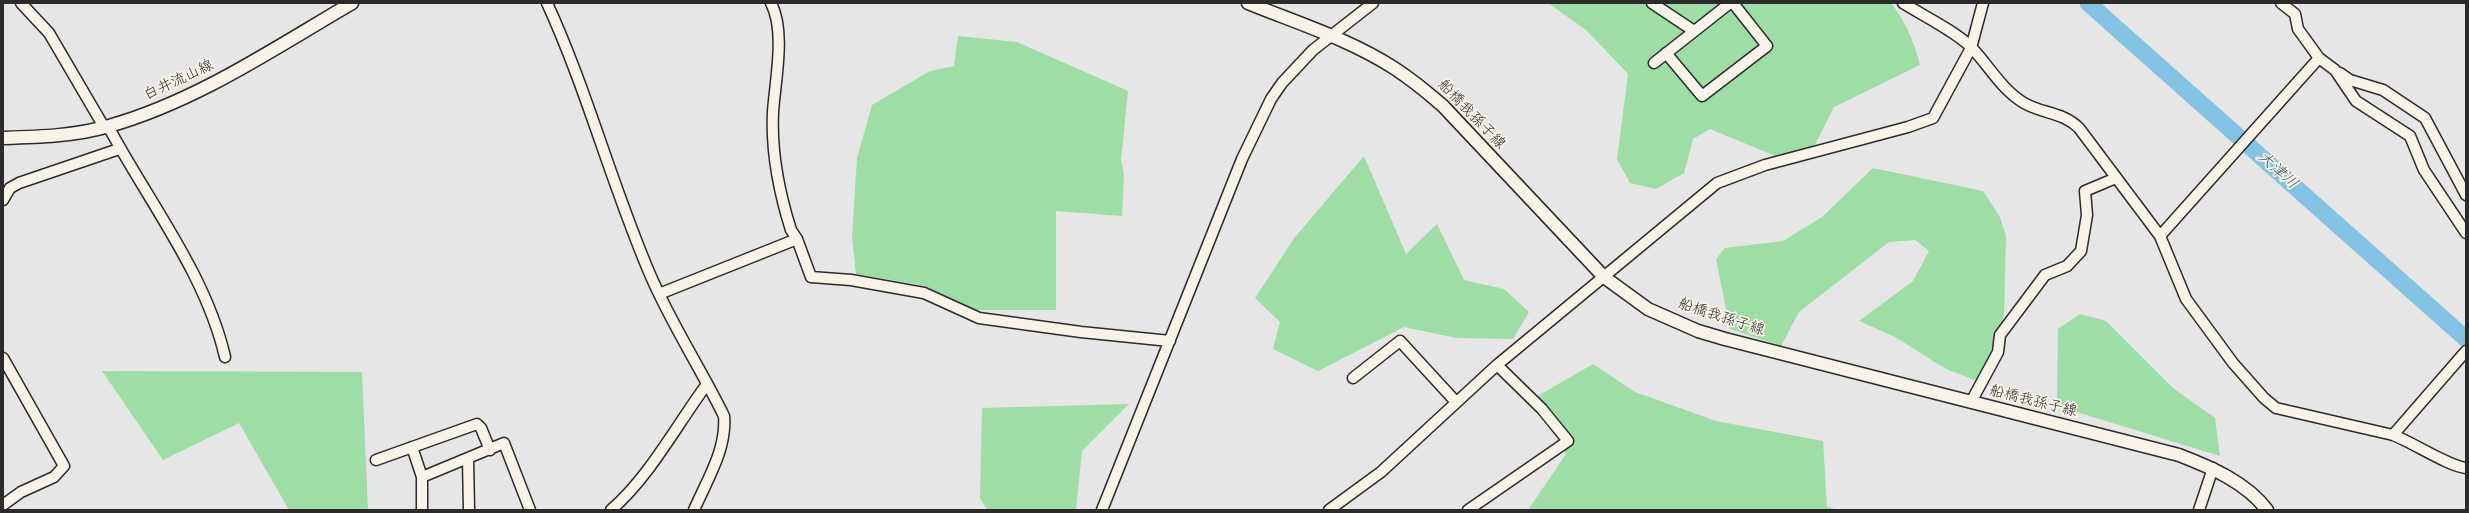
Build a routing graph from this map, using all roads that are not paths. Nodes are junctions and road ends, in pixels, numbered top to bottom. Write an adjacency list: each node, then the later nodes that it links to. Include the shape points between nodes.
1 (22, 3): 20 (street, via 49,33)
2 (352, 3): 20 (main road, 白井流山線, via 194,94)
3 (547, 3): 30 (street, via 566,44 624,208)
4 (771, 3): 28 (street, via 776,12 779,61 773,111 776,166 784,209)
5 (1248, 3): 14 (main road, 船橋我孫子線)
6 (1373, 3): 14 (street)
7 (1652, 3): 13 (street)
8 (1903, 3): 15 (street)
9 (1983, 3): 15 (street)
10 (2281, 3): 12 (street)
11 (1726, 4): 13 (street); 16 (street, via 1767,46 1702,96)
12 (2292, 6): 17 (street, via 2298,29)
13 (1694, 31): 16 (street)
14 (1330, 36): 29 (main road, 船橋我孫子線, via 1394,68 1443,106); 31 (street, via 1282,83 1271,99 1242,159)
15 (1971, 48): 23 (street, via 1990,71 2024,103 2071,120); 29 (street, via 1933,118 1765,165 1717,183)
16 (1666, 53): 18 (street)
17 (2319, 58): 19 (street); 27 (street)
18 (1654, 63)
19 (2335, 70): 24 (street, via 2350,80 2383,90 2425,118); 26 (street, via 2356,101 2410,136 2424,170)
20 (106, 127): 21 (main road, 白井流山線, via 43,136); 22 (street)
21 (3, 138)
22 (120, 149): 25 (street, via 19,183 10,188); 34 (street, via 204,294 218,328)
23 (2116, 178): 27 (street); 39 (street, via 2085,191 2087,216 2081,251 2067,266 2045,275 2000,335 1998,352)
24 (2466, 195)
25 (3, 200)
26 (2466, 234)
27 (2160, 236): 40 (street, via 2186,299 2233,363 2264,398 2276,408)
28 (797, 239): 30 (street); 31 (street, via 811,277 851,280 924,293 979,318 1081,332)
29 (1604, 277): 35 (street); 39 (main road, 船橋我孫子線, via 1648,309 1698,331)
30 (659, 294): 37 (street)
31 (1170, 340): 54 (street)
32 (2465, 353): 40 (street)
33 (3, 358): 48 (street, via 64,466 54,478 20,492)
34 (225, 358)
35 (1497, 365): 38 (street); 56 (street, via 1542,409 1568,441)
36 (1353, 378): 38 (street, via 1400,342)
37 (707, 384): 52 (street, via 656,457); 53 (street, via 724,416 725,431 720,450)
38 (1456, 402): 55 (street, via 1386,468)
39 (1971, 402): 45 (main road, 船橋我孫子線, via 2146,446)
40 (2393, 435): 46 (street)
41 (412, 447): 42 (street, via 477,424); 44 (street); 47 (street)
42 (490, 450): 43 (street); 51 (street, via 504,443)
43 (468, 459): 47 (street); 50 (street)
44 (376, 460)
45 (2212, 468): 57 (street); 58 (main road, 船橋我孫子線, via 2238,484)
46 (2466, 468)
47 (422, 477): 49 (street)
48 (3, 505)
49 (422, 510)
50 (469, 510)
51 (530, 510)
52 (611, 510)
53 (694, 510)
54 (1102, 510)
55 (1329, 510)
56 (1468, 510)
57 (2199, 510)
58 (2267, 510)

